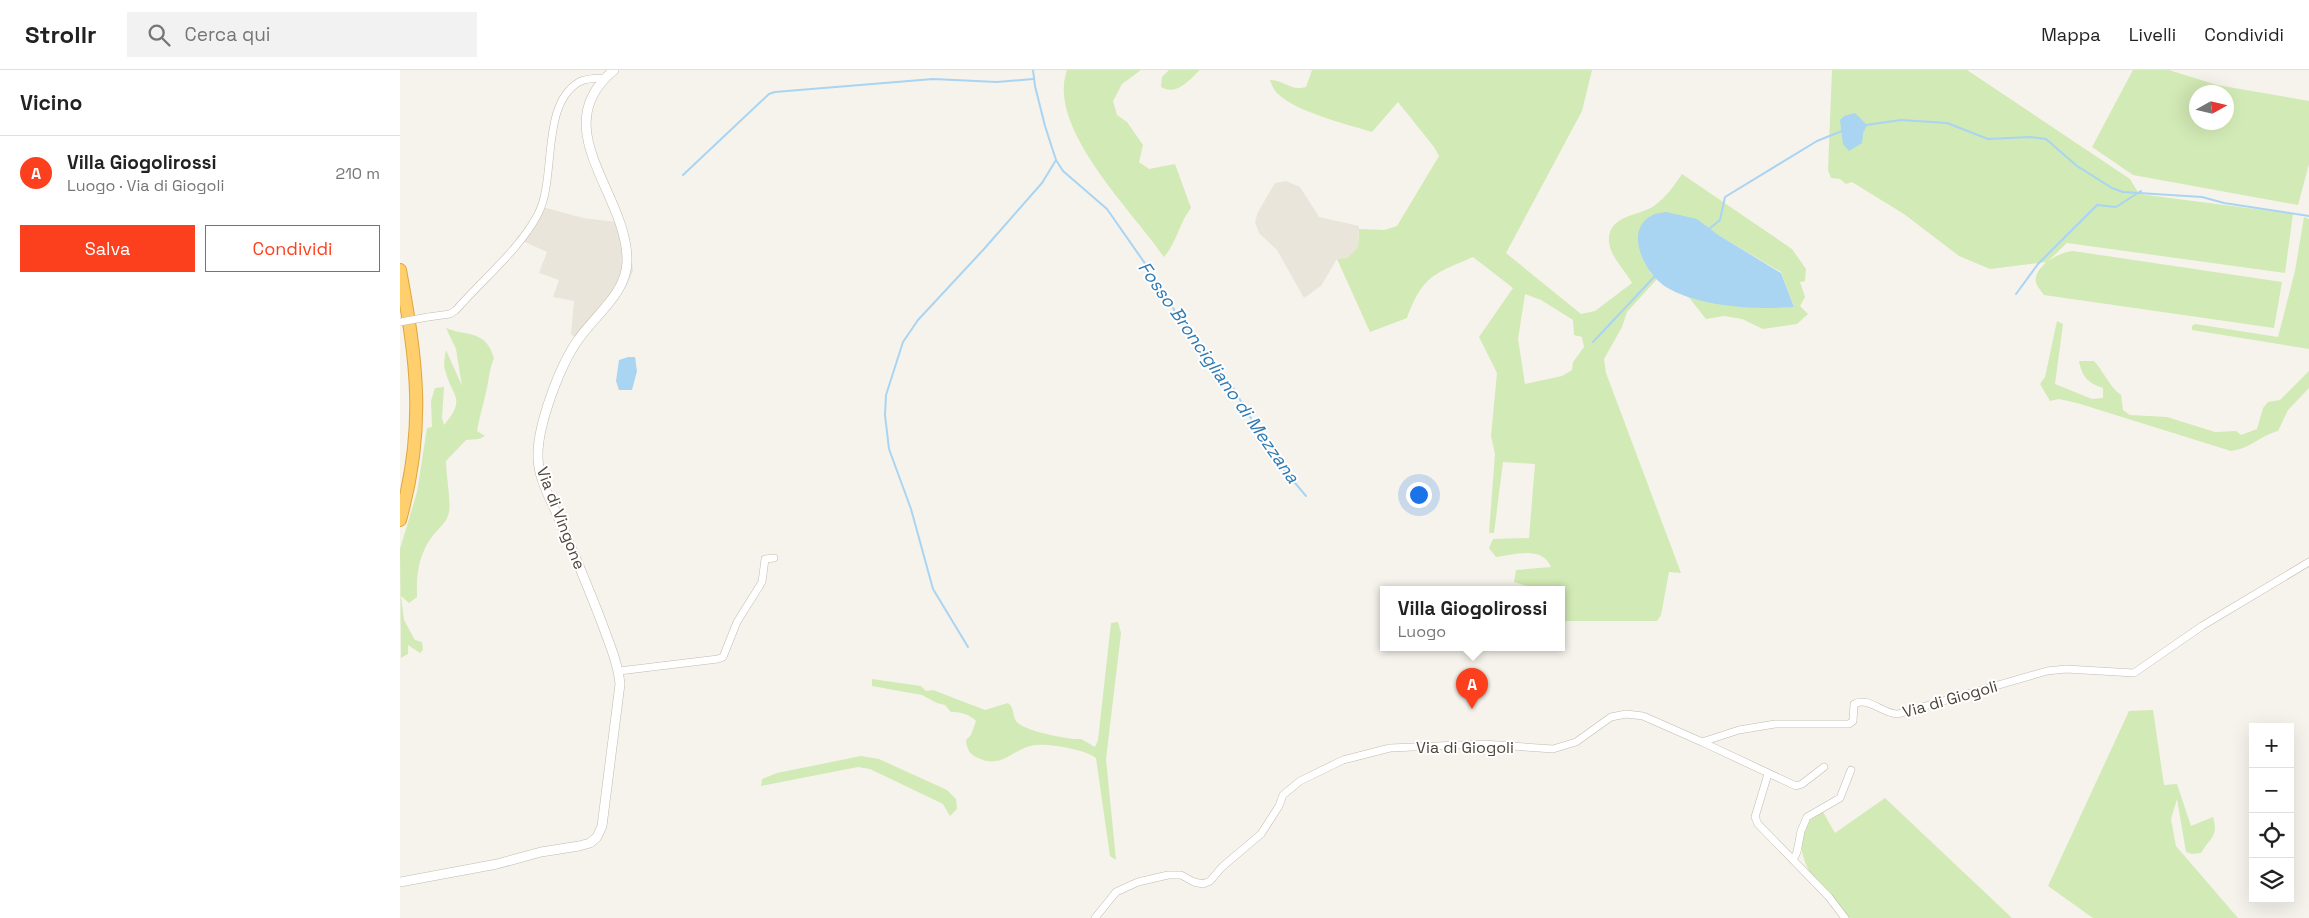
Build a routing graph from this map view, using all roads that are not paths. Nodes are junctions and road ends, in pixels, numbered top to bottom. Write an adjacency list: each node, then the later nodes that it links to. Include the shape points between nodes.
1 (614, 70): 2 (street, Via di Vingone)
2 (605, 78): 4 (street, bridge, via 578,82 557,113 548,180 540,212 527,234 456,310 450,314); 8 (street, Via di Vingone, via 589,100 585,116 586,135 621,229 628,263 619,289 579,339 560,374 543,424 538,457 546,488 594,601)
3 (400, 270): 5 (highway, via 414,348 417,438)
4 (400, 322)
5 (400, 520)
6 (774, 558): 8 (street, via 765,559 762,582 737,622 723,656)
7 (2309, 562): 9 (street, Via di Giogoli, via 2202,626 2134,674 2066,669 2047,671 1898,714 1888,714 1867,702 1859,702 1854,704 1853,721 1849,724 1775,724 1739,730)
8 (619, 671): 14 (street, Via di Vingone, via 602,826 597,837 579,846)
9 (1702, 742): 12 (street); 15 (street, Via di Giogoli, via 1643,716 1626,714 1611,716 1576,742 1552,750 1483,744 1390,748 1343,760 1300,781 1283,795 1280,806 1262,834 1207,883 1194,882 1181,875 1138,882 1116,892)
10 (1824, 767): 12 (street, via 1796,786)
11 (1851, 770): 13 (street, via 1840,798 1807,817)
12 (1768, 774): 13 (street, via 1755,817)
13 (1793, 860): 16 (street)
14 (400, 882)
15 (1095, 918)
16 (1845, 918)

